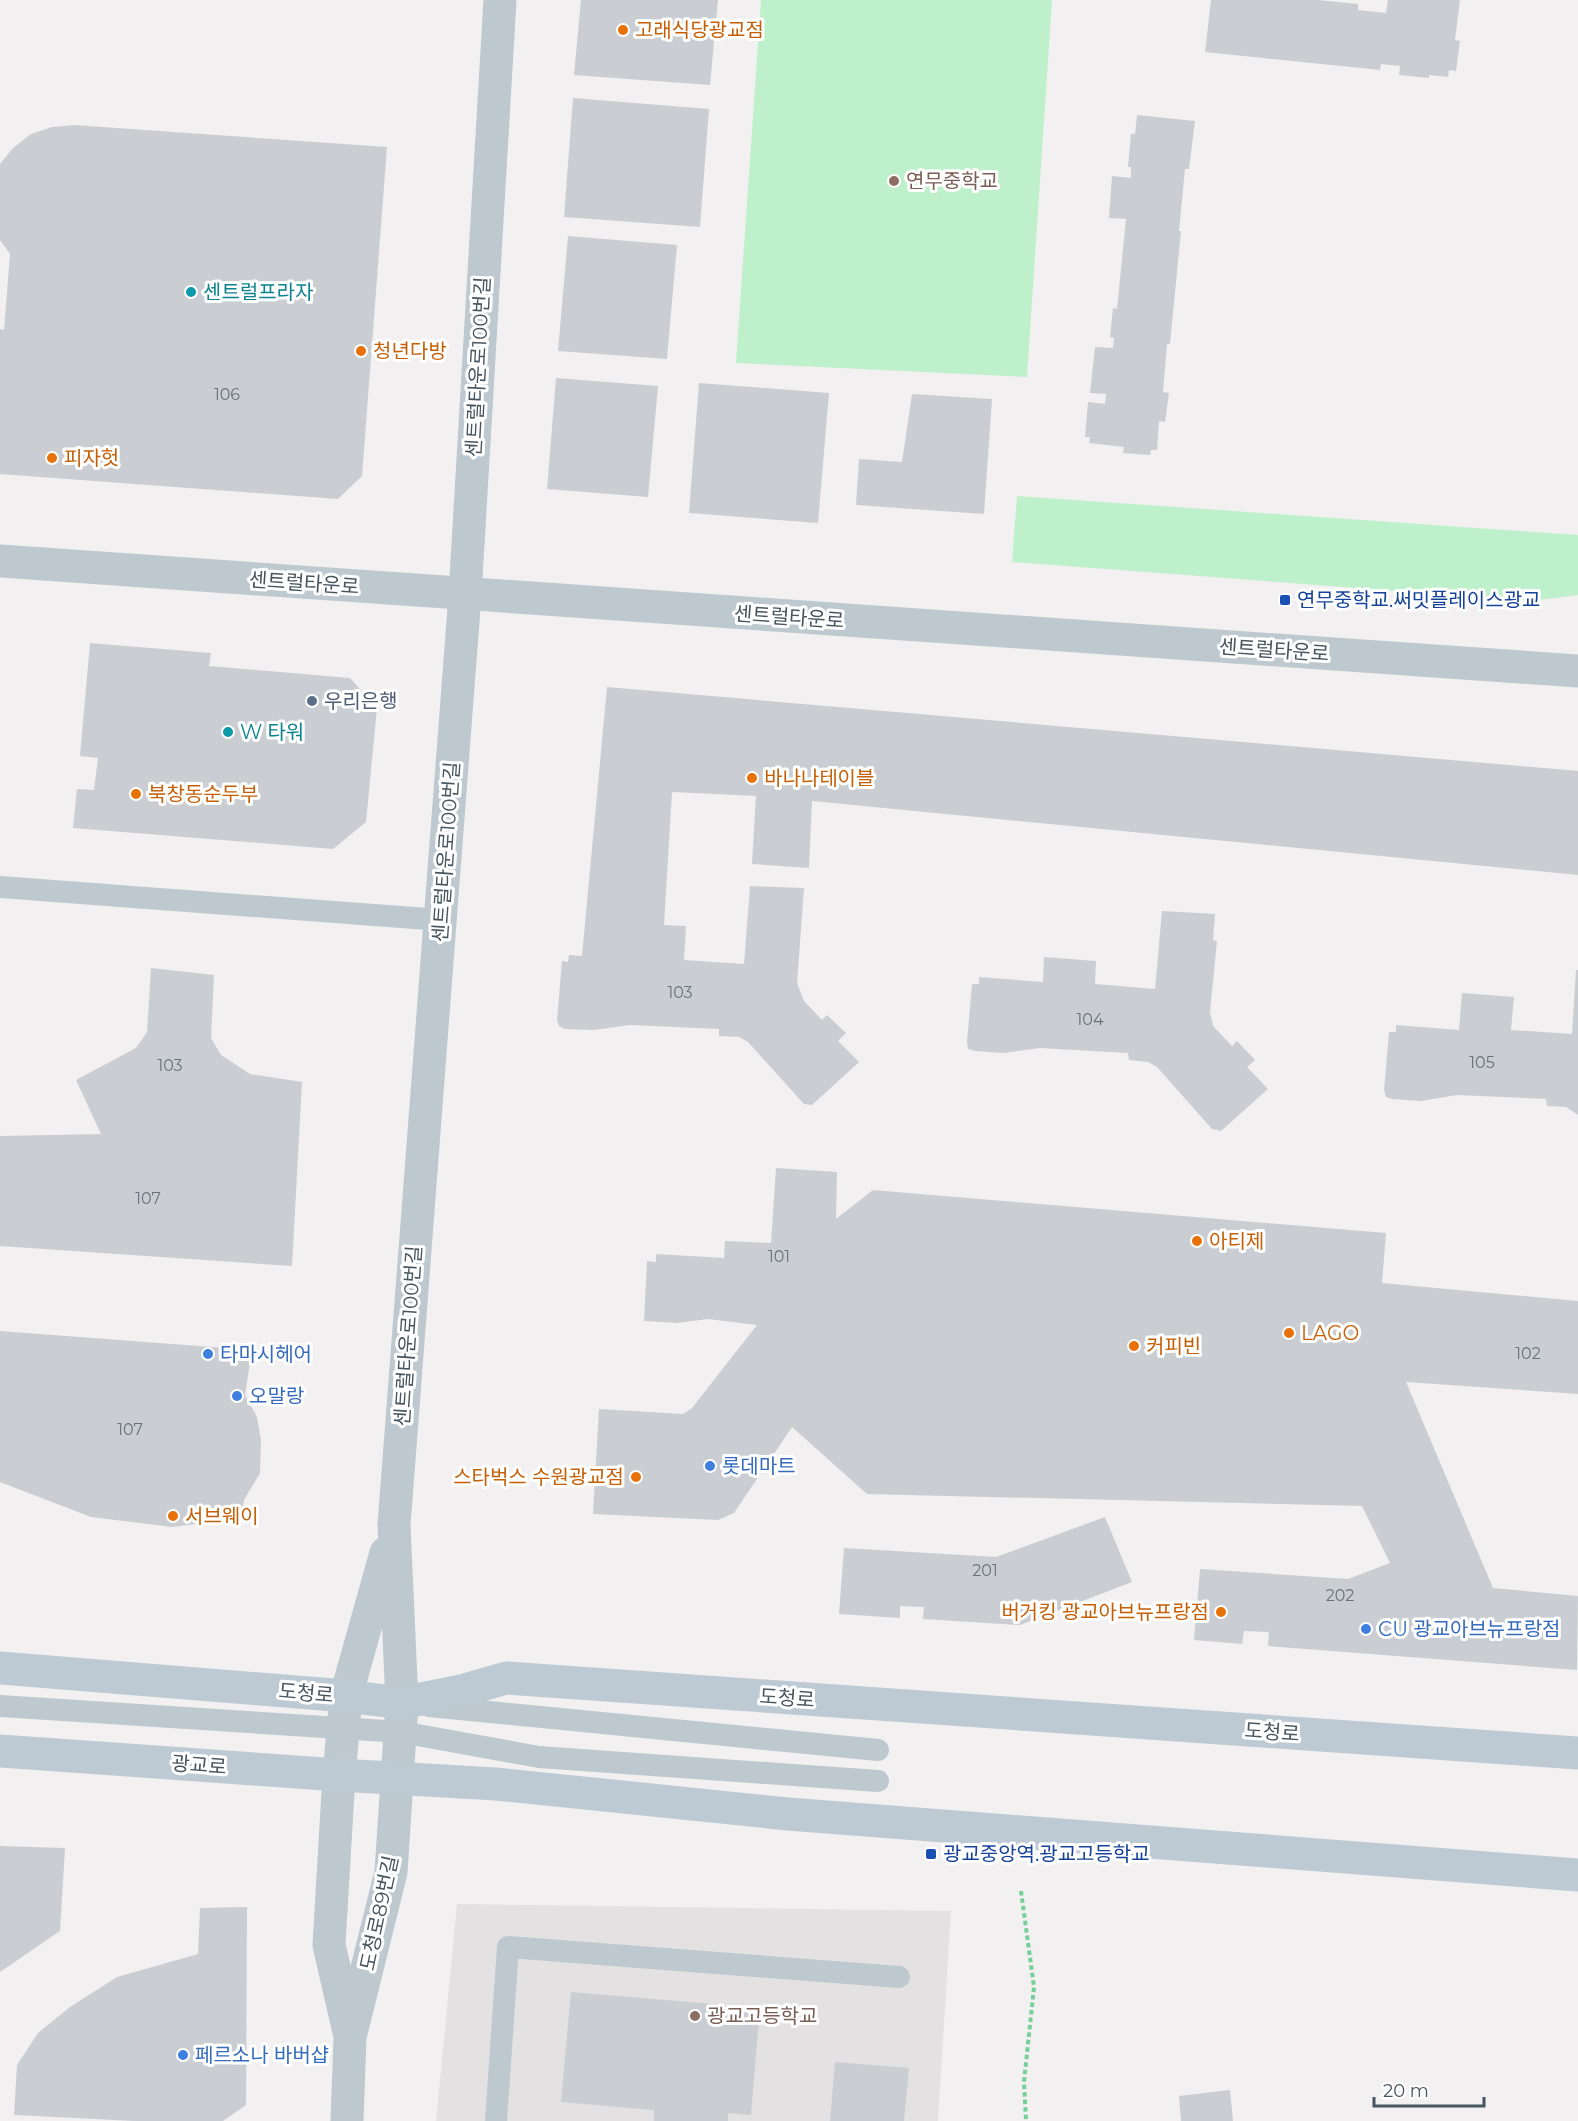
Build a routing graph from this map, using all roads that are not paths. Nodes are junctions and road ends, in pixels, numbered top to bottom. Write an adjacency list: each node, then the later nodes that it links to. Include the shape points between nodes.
1 (500, 0): 3 (street, 센트럴타운로100번길)
2 (0, 561): 3 (street, 센트럴타운로)
3 (465, 595): 4 (street, 센트럴타운로); 6 (street, 센트럴타운로100번길)
4 (1578, 671)
5 (0, 887): 6 (lane)
6 (441, 920): 7 (street, 센트럴타운로100번길)
7 (394, 1525): 9 (street); 11 (street, 센트럴타운로100번길)
8 (0, 1668): 9 (main road, 도청로)
9 (346, 1696): 11 (main road, 도청로); 12 (street)
10 (0, 1706): 12 (lane)
11 (402, 1718): 12 (lane); 13 (lane); 15 (main road, 도청로, via 460,1691 506,1678); 17 (street, 도청로89번길); 18 (lane, via 539,1757)
12 (343, 1728): 16 (street)
13 (878, 1750)
14 (0, 1751): 16 (main road, 광교로)
15 (1578, 1753)
16 (339, 1775): 17 (main road, 광교로); 21 (street, via 328,1945)
17 (399, 1779): 19 (main road, via 496,1784 788,1814); 21 (street, 도청로89번길, via 391,1872)
18 (878, 1781)
19 (1578, 1875)
20 (899, 1977): 23 (lane, via 508,1947)
21 (350, 2037): 22 (street, 도청로89번길)
22 (347, 2121)
23 (496, 2121)

